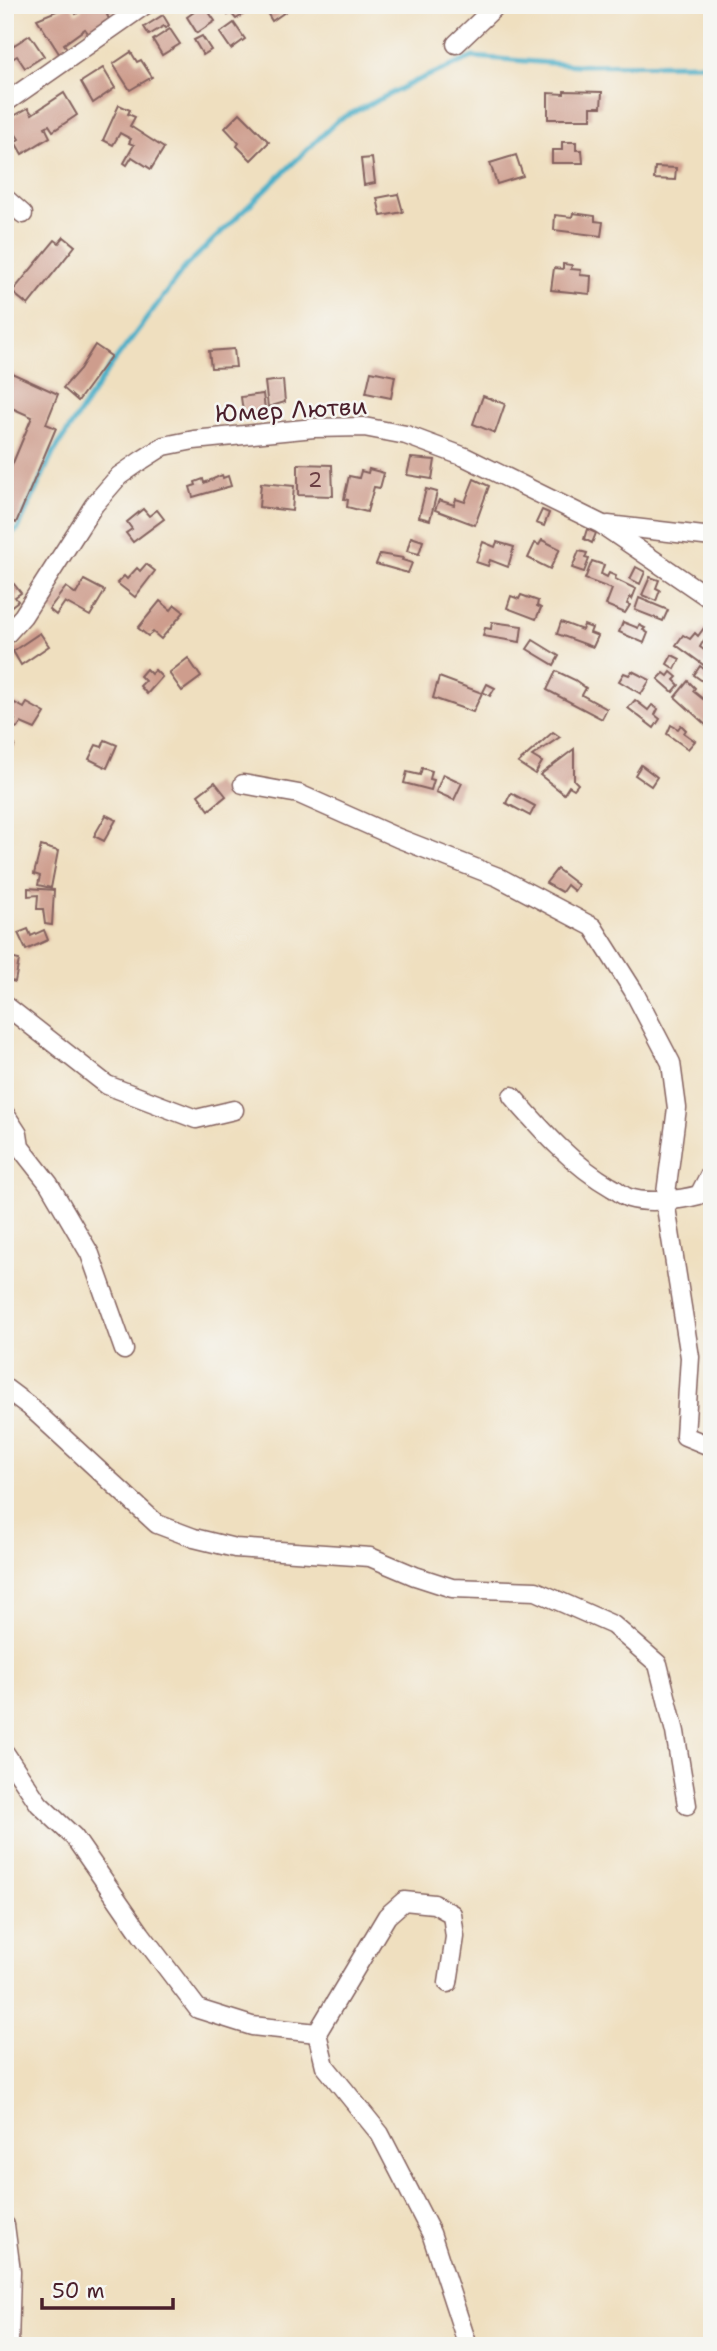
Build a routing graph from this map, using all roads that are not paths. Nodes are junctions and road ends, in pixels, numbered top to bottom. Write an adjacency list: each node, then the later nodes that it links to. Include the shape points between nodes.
1 (145, 5): 4 (street)
2 (497, 5): 3 (street)
3 (456, 44)
4 (5, 103)
5 (5, 198): 6 (street)
6 (23, 214)
7 (601, 524): 8 (street); 9 (street, Юмер Лютви); 10 (street, Юмер Лютви, via 465,457 406,435 364,427 314,428 194,440 164,446 120,477 94,505 23,616)
8 (712, 537)
9 (712, 600)
10 (5, 636)
11 (243, 784): 17 (street, via 299,794 498,877 593,927 671,1063 677,1108)
12 (5, 1005): 14 (street, via 107,1085 196,1119)
13 (512, 1096): 17 (street, via 552,1142 593,1176 630,1198)
14 (234, 1110)
15 (5, 1114): 18 (street, via 18,1133 20,1147 50,1184 90,1254)
16 (712, 1170): 17 (street, via 699,1195)
17 (665, 1201): 20 (street, via 690,1357 685,1436)
18 (124, 1350)
19 (5, 1388): 22 (street, via 156,1524 235,1548 370,1557 452,1588 536,1591 613,1625 658,1664)
20 (712, 1447)
21 (5, 1753): 24 (street, via 39,1804 74,1837 198,2010 252,2026)
22 (687, 1805)
23 (447, 1983): 24 (street, via 455,1937 452,1914 434,1904 404,1901 387,1916)
24 (317, 2034): 27 (street, via 326,2066 380,2134 431,2233)
25 (5, 2225): 26 (street)
26 (9, 2346)
27 (468, 2346)

